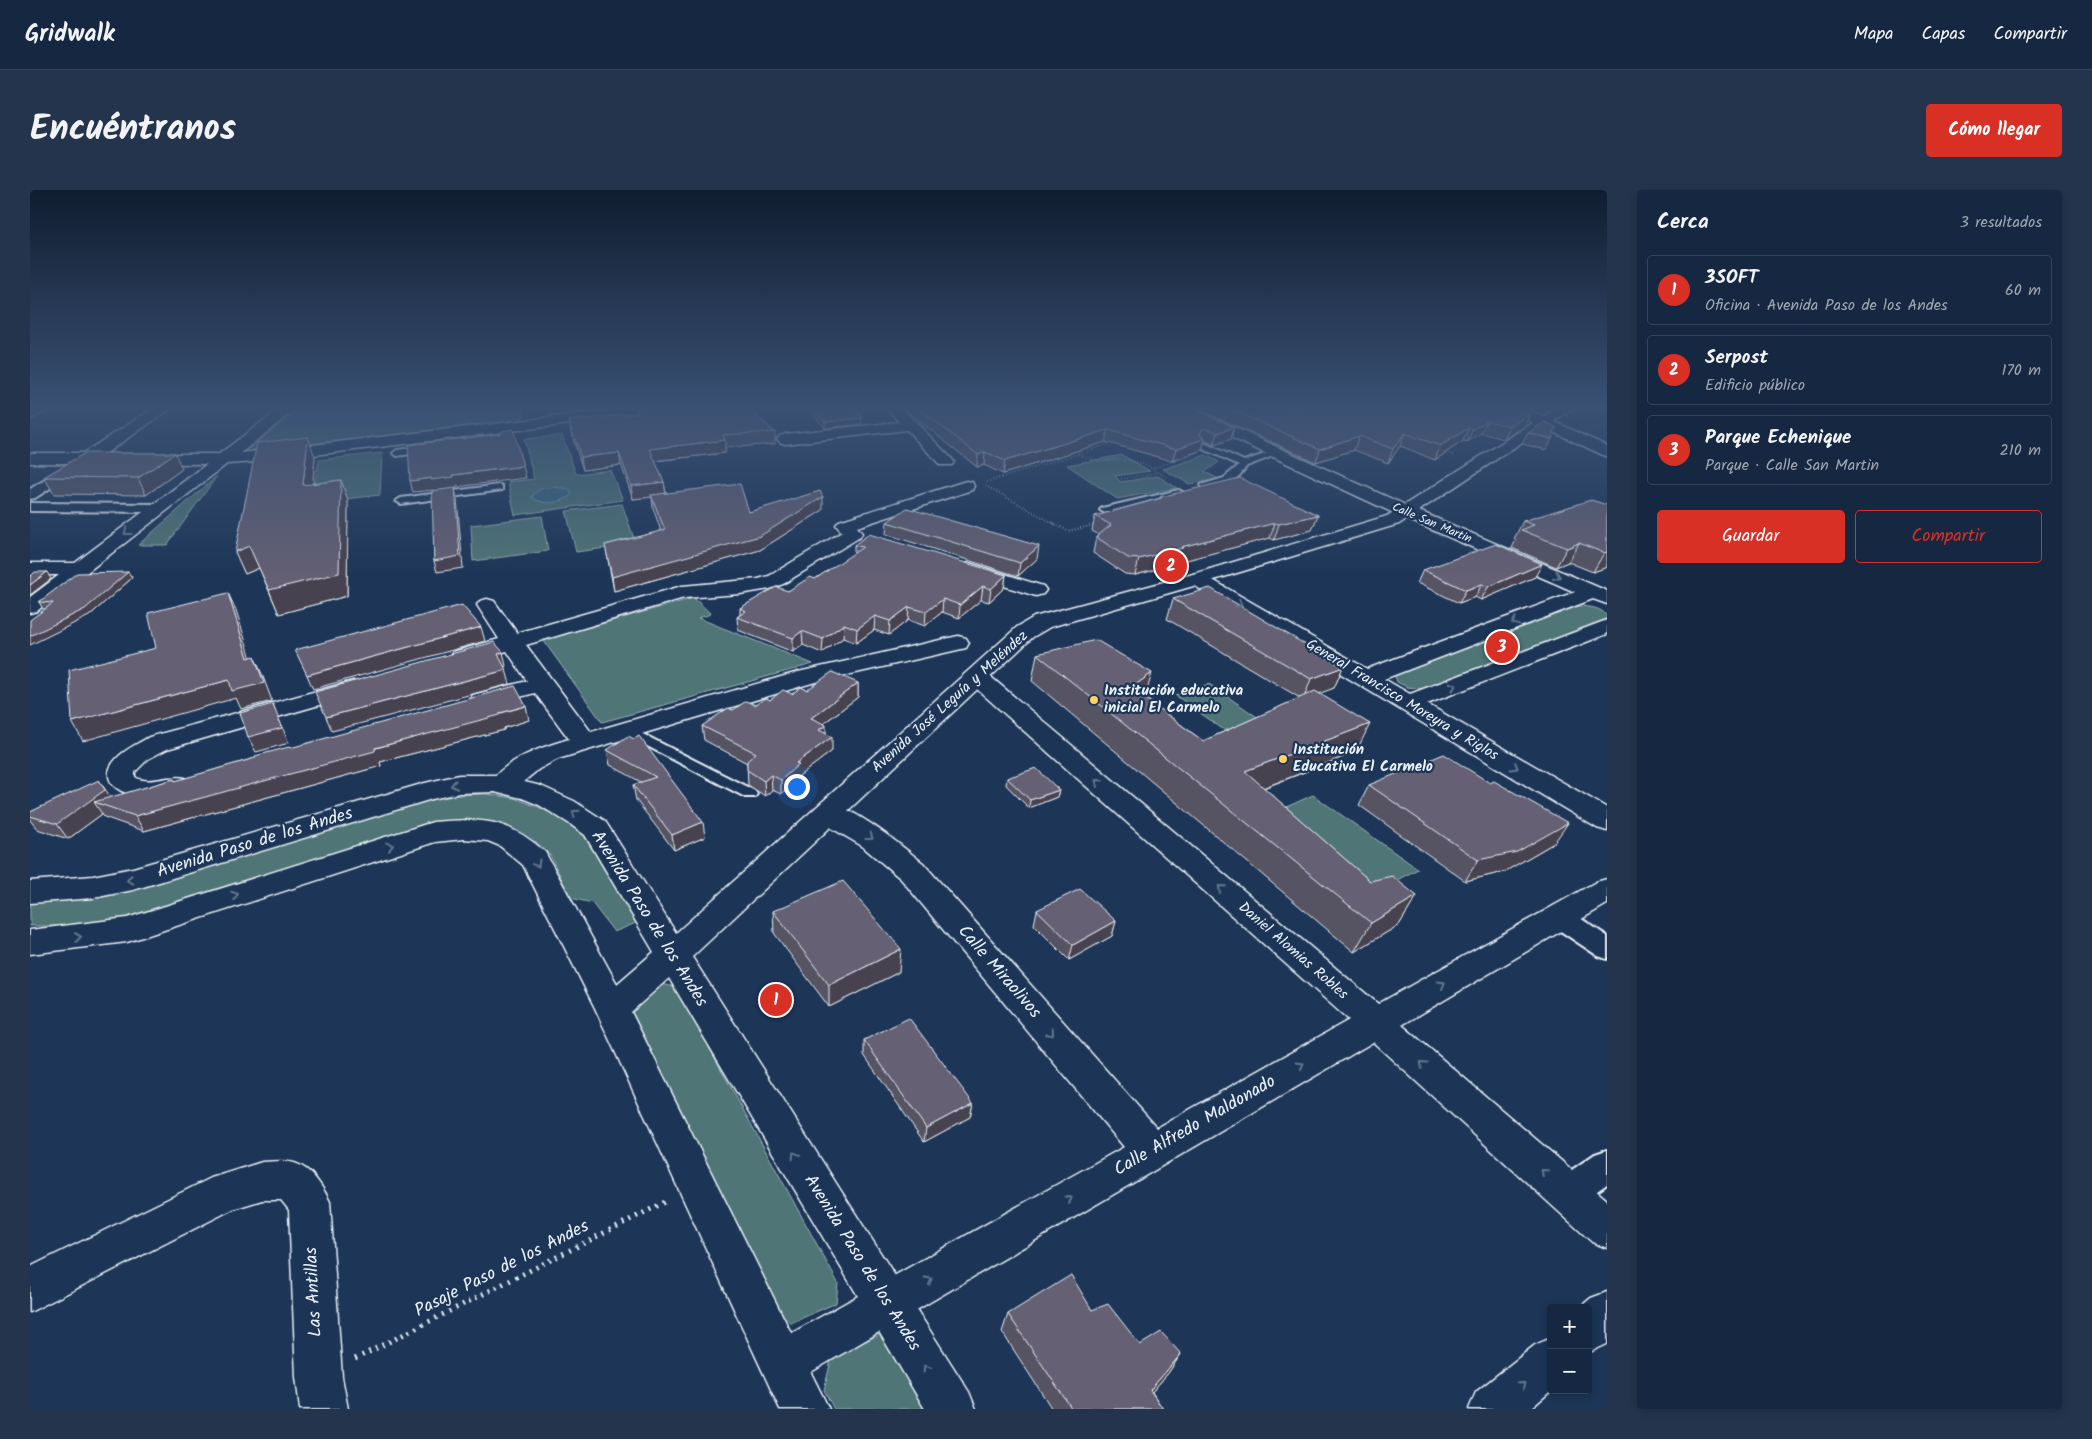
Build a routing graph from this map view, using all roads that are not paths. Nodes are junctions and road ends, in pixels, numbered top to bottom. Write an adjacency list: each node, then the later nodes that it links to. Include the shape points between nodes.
1 (78, 464): 8 (street)
2 (217, 464): 11 (street)
3 (1244, 464): 12 (lane, via 1236,476 1220,483)
4 (1301, 464): 13 (street, Calle San Martin)
5 (1478, 464): 13 (street, Avenida José Leguía y Meléndez)
6 (966, 486): 23 (street, via 845,525 862,535 765,584 740,590 682,592)
7 (499, 488): 9 (lane)
8 (30, 495)
9 (401, 501)
10 (30, 507): 11 (street)
11 (158, 508): 15 (street, one-way to 15)
12 (1105, 510)
13 (1406, 512): 17 (street, Avenida José Leguía y Meléndez, via 1393,520); 19 (street, Calle San Martin, one-way to 19)
14 (953, 564): 18 (street)
15 (79, 568): 16 (street); 21 (street)
16 (30, 569)
17 (1198, 579): 26 (street, Avenida José Leguía y Meléndez, via 1042,622 1025,632); 27 (street, General Francisco Moreyra y Riglos, one-way to 27)
18 (1036, 590)
19 (1600, 595): 27 (street, one-way to 27)
20 (487, 605): 23 (street)
21 (30, 608)
22 (1607, 626): 30 (street, one-way to 22)
23 (513, 642): 25 (street); 29 (street)
24 (958, 643): 32 (street, via 806,677)
25 (436, 664)
26 (977, 677): 37 (street, Avenida José Leguía y Meléndez); 46 (street, Daniel Alomias Robles, one-way to 26)
27 (1365, 678): 30 (street, General Francisco Moreyra y Riglos)
28 (379, 680): 34 (street, via 158,743 136,754 120,774 121,781 127,786 147,790)
29 (541, 684): 31 (street); 33 (street)
30 (1408, 703): 38 (street, General Francisco Moreyra y Riglos, one-way to 38)
31 (456, 707)
32 (627, 730): 33 (street); 36 (lane)
33 (585, 742): 35 (street, via 549,753)
34 (199, 778)
35 (502, 785): 40 (street, Avenida Paso de los Andes, one-way to 40, via 460,784 434,790 133,880); 44 (street, Avenida Paso de los Andes, one-way to 35, via 594,828 573,811 548,798)
36 (750, 794)
37 (828, 813): 44 (street, Avenida José Leguía y Meléndez); 47 (street, Calle Miraolivos, one-way to 47, via 856,826 912,872)
38 (1607, 821)
39 (1607, 890): 41 (street, Calle Alfredo Maldonado)
40 (30, 892)
41 (1559, 917): 43 (street); 46 (street, Calle Alfredo Maldonado, one-way to 41)
42 (30, 942): 45 (street, one-way to 45, via 126,930 433,832 496,831 518,843 535,859)
43 (1607, 949)
44 (673, 955): 45 (street, Avenida José Leguía y Meléndez); 52 (street, Avenida Paso de los Andes, one-way to 44)
45 (612, 1008): 55 (street)
46 (1375, 1022): 47 (street, Calle Alfredo Maldonado, one-way to 46); 49 (street, Daniel Alomias Robles, one-way to 46)
47 (1152, 1151): 52 (street, Calle Alfredo Maldonado, one-way to 47)
48 (1607, 1165): 49 (street)
49 (1568, 1192): 50 (street, Daniel Alomias Robles)
50 (1607, 1227)
51 (30, 1290): 57 (street, Las Antillas, via 225,1192 262,1181 290,1181 309,1202)
52 (886, 1304): 55 (street, Calle Alfredo Maldonado); 59 (street, Avenida Paso de los Andes, one-way to 52)
53 (1607, 1314): 54 (street)
54 (1592, 1327)
55 (783, 1364): 58 (street)
56 (1547, 1364): 60 (street, one-way to 56)
57 (322, 1393)
58 (805, 1409)
59 (952, 1409)
60 (1493, 1409)

